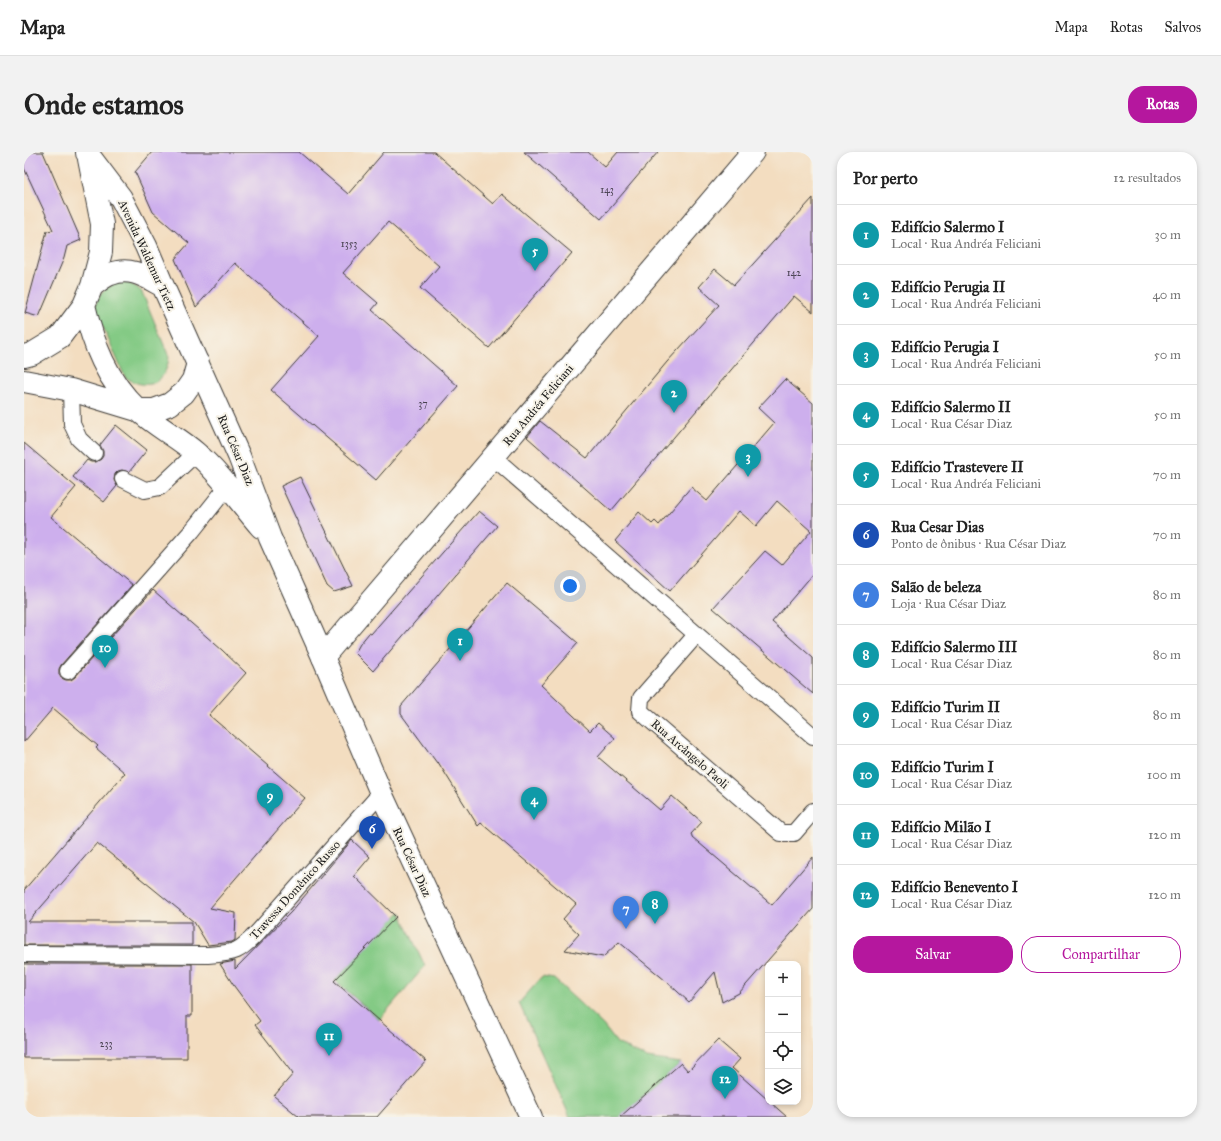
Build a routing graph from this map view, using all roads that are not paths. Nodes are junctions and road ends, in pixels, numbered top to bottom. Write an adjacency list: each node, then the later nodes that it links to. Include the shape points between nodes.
1 (87, 152): 3 (street, Avenida Waldemar Tietz, via 121,198); 4 (street, Avenida Waldemar Tietz, via 102,224 101,252)
2 (753, 152): 12 (street, Rua Andréa Feliciani)
3 (163, 286): 4 (street, via 142,274 124,270 110,274); 6 (street, Avenida Waldemar Tietz)
4 (88, 295): 5 (street, Avenida Waldemar Tietz, via 60,337); 9 (street, Avenida Waldemar Tietz, via 90,330 98,352 107,372)
5 (24, 356)
6 (198, 363): 9 (street, via 193,380 184,394 170,404 154,410); 15 (street, Rua César Diaz, via 240,456)
7 (24, 381): 8 (street)
8 (71, 390): 9 (street); 10 (lane, via 72,424 80,439)
9 (137, 410): 11 (street, Rua César Diaz)
10 (94, 452)
11 (196, 453): 13 (lane, via 160,487 144,490); 14 (street, Rua César Diaz)
12 (493, 458): 16 (lane); 17 (street, Rua Andréa Feliciani)
13 (123, 479)
14 (227, 487): 15 (street, Rua César Diaz); 18 (lane, via 192,531)
15 (270, 538): 17 (street, Rua César Diaz)
16 (696, 635): 19 (lane); 21 (lane, Rua Arcângelo Paoli, via 641,698 640,711 781,833 794,833)
17 (323, 657): 20 (street, Rua César Diaz)
18 (68, 671)
19 (813, 736)
20 (381, 793): 22 (lane, Travessa Domênico Russo, via 244,947 230,954); 23 (street, Rua César Diaz)
21 (813, 811)
22 (24, 954)
23 (530, 1117)

